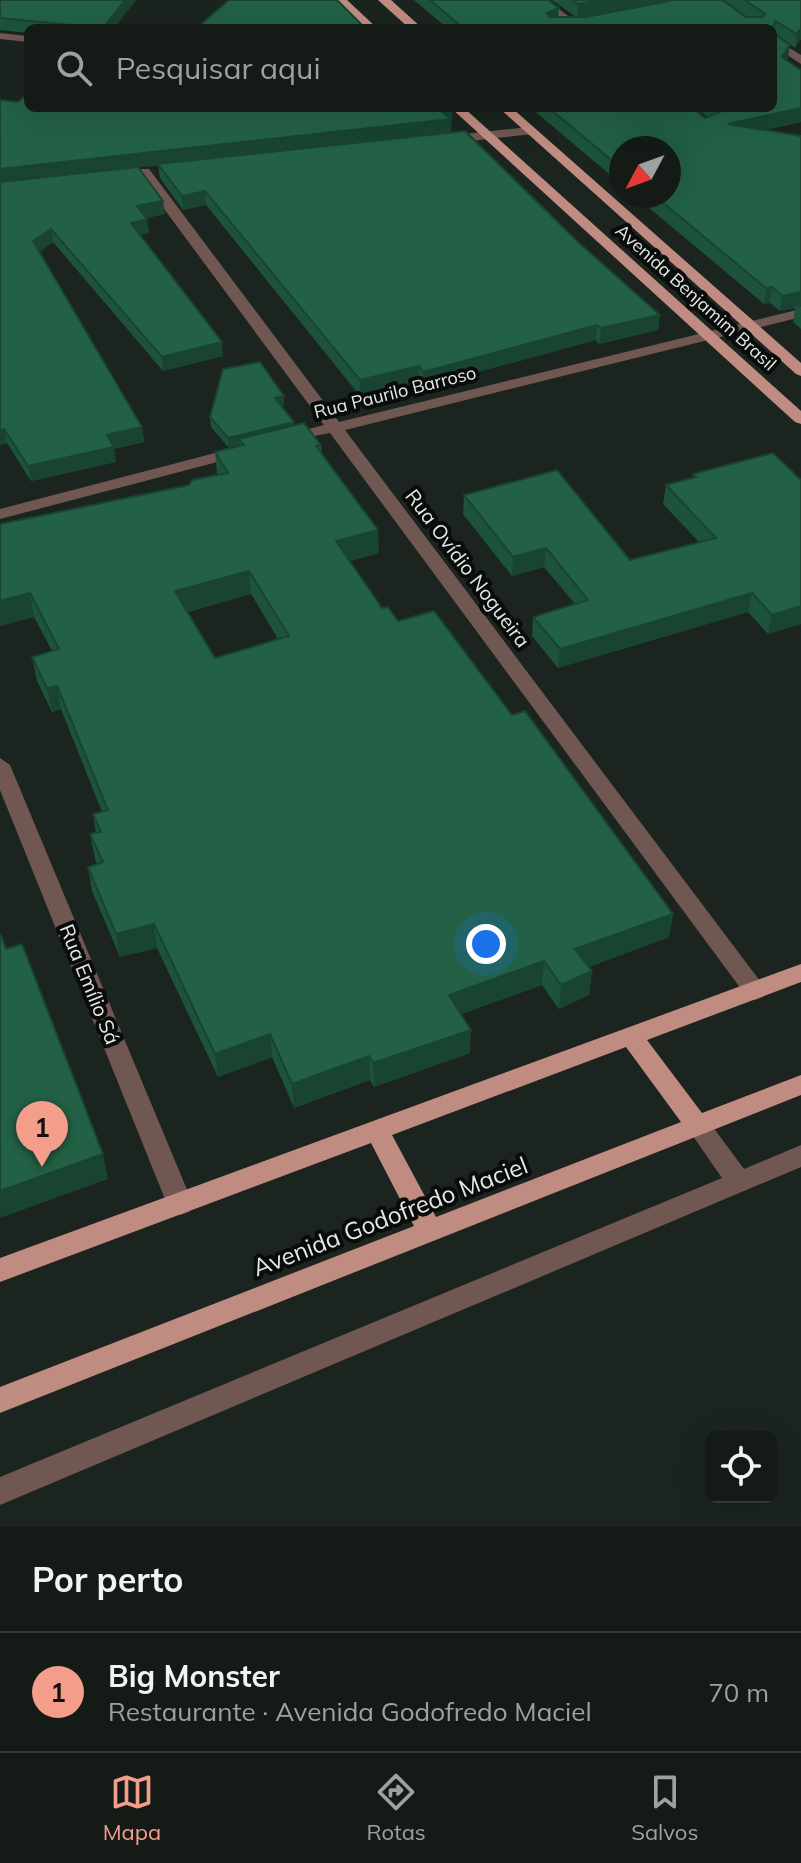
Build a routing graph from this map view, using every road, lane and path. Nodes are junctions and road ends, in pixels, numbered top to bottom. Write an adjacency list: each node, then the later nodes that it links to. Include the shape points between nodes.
1 (341, 0): 4 (main road)
2 (384, 0): 5 (main road)
3 (540, 0): 6 (street)
4 (367, 24)
5 (411, 24)
6 (578, 24)
7 (0, 36): 8 (street)
8 (24, 39)
9 (777, 44): 10 (street)
10 (801, 60)
11 (462, 112): 14 (main road, Avenida Benjamim Brasil)
12 (509, 112): 13 (main road, Avenida Benjamim Brasil)
13 (529, 131): 14 (street); 18 (main road, Avenida Benjamim Brasil)
14 (488, 135): 15 (street); 19 (main road, Avenida Benjamim Brasil)
15 (428, 141)
16 (144, 172): 22 (street, Rua Ovídio Nogueira)
17 (801, 313): 18 (street, Rua Paurilo Barroso)
18 (750, 326): 19 (street, Rua Paurilo Barroso); 20 (main road, Avenida Benjamim Brasil)
19 (711, 335): 21 (main road, Avenida Benjamim Brasil); 22 (street, Rua Paurilo Barroso)
20 (801, 371)
21 (801, 419)
22 (335, 427): 23 (street, Rua Paurilo Barroso); 26 (street, Rua Ovídio Nogueira)
23 (0, 514)
24 (0, 765): 33 (street, Rua Emílio Sá)
25 (801, 973): 26 (main road)
26 (755, 991): 27 (main road)
27 (631, 1036): 29 (main road); 30 (main road)
28 (801, 1085): 29 (main road, Avenida Godofredo Maciel)
29 (698, 1126): 32 (street); 34 (main road, Avenida Godofredo Maciel)
30 (377, 1131): 33 (main road); 34 (main road)
31 (801, 1156): 32 (street)
32 (739, 1182): 37 (street)
33 (180, 1204): 35 (main road)
34 (430, 1231): 36 (main road, Avenida Godofredo Maciel)
35 (0, 1270)
36 (0, 1400)
37 (0, 1491)

